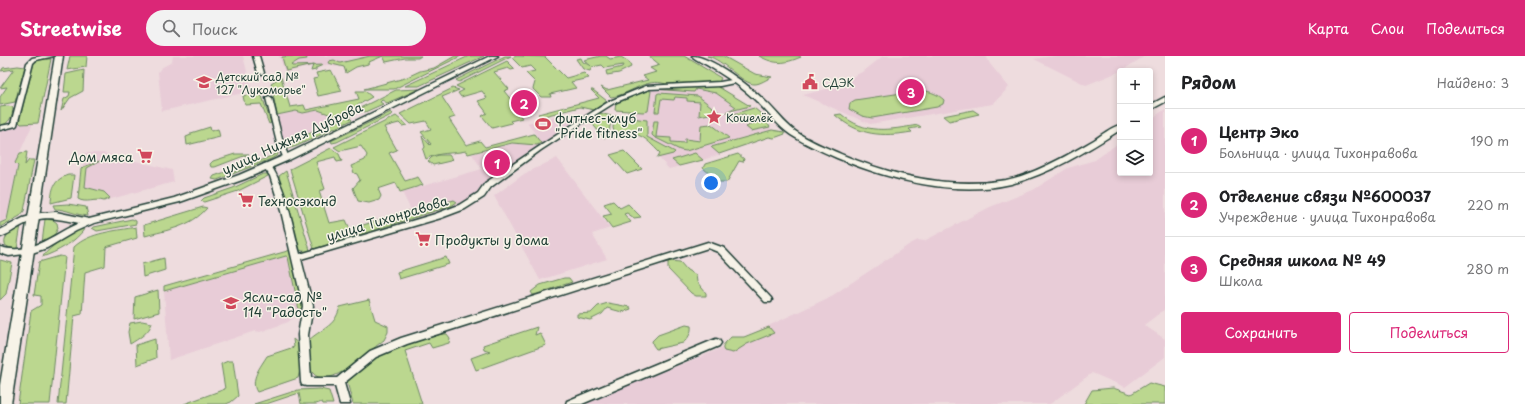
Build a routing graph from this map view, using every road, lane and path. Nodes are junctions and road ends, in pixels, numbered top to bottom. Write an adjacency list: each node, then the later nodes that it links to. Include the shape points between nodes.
1 (52, 56): 11 (street, via 34,59 30,63 14,125)
2 (59, 56): 15 (main road)
3 (256, 56): 6 (street)
4 (495, 56): 13 (street, улица Нижняя Дуброва)
5 (695, 56): 7 (street)
6 (261, 73)
7 (737, 81): 12 (street, via 758,97 784,125 803,139 881,172 942,185 1017,180 1069,156); 23 (street, улица Тихонравова, via 648,87 612,102 591,115 523,160 488,185 481,195 462,207)
8 (269, 98): 13 (street)
9 (1165, 98): 10 (street)
10 (1153, 106)
11 (0, 128)
12 (1117, 129)
13 (286, 158): 14 (street, улица Нижняя Дуброва)
14 (268, 166): 17 (street, улица Нижняя Дуброва, via 177,200); 23 (street, via 274,176)
15 (34, 212): 16 (street, улица Нижняя Дуброва); 18 (street, улица Нижняя Дуброва); 22 (main road)
16 (60, 216): 17 (street, улица Нижняя Дуброва, via 77,221); 20 (street, via 67,223 65,230)
17 (90, 221): 20 (street, улица Нижняя Дуброва)
18 (4, 232): 19 (street, улица Нижняя Дуброва)
19 (0, 238)
20 (55, 239): 22 (street, улица Нижняя Дуброва)
21 (2, 251): 22 (street, via 19,257)
22 (28, 257): 27 (main road)
23 (296, 258): 26 (street, via 308,306 303,335 306,382)
24 (768, 300): 26 (street, via 721,250 708,245 404,341 373,354)
25 (716, 343): 29 (street)
26 (339, 382): 28 (street)
27 (4, 404)
28 (345, 404)
29 (571, 404)

